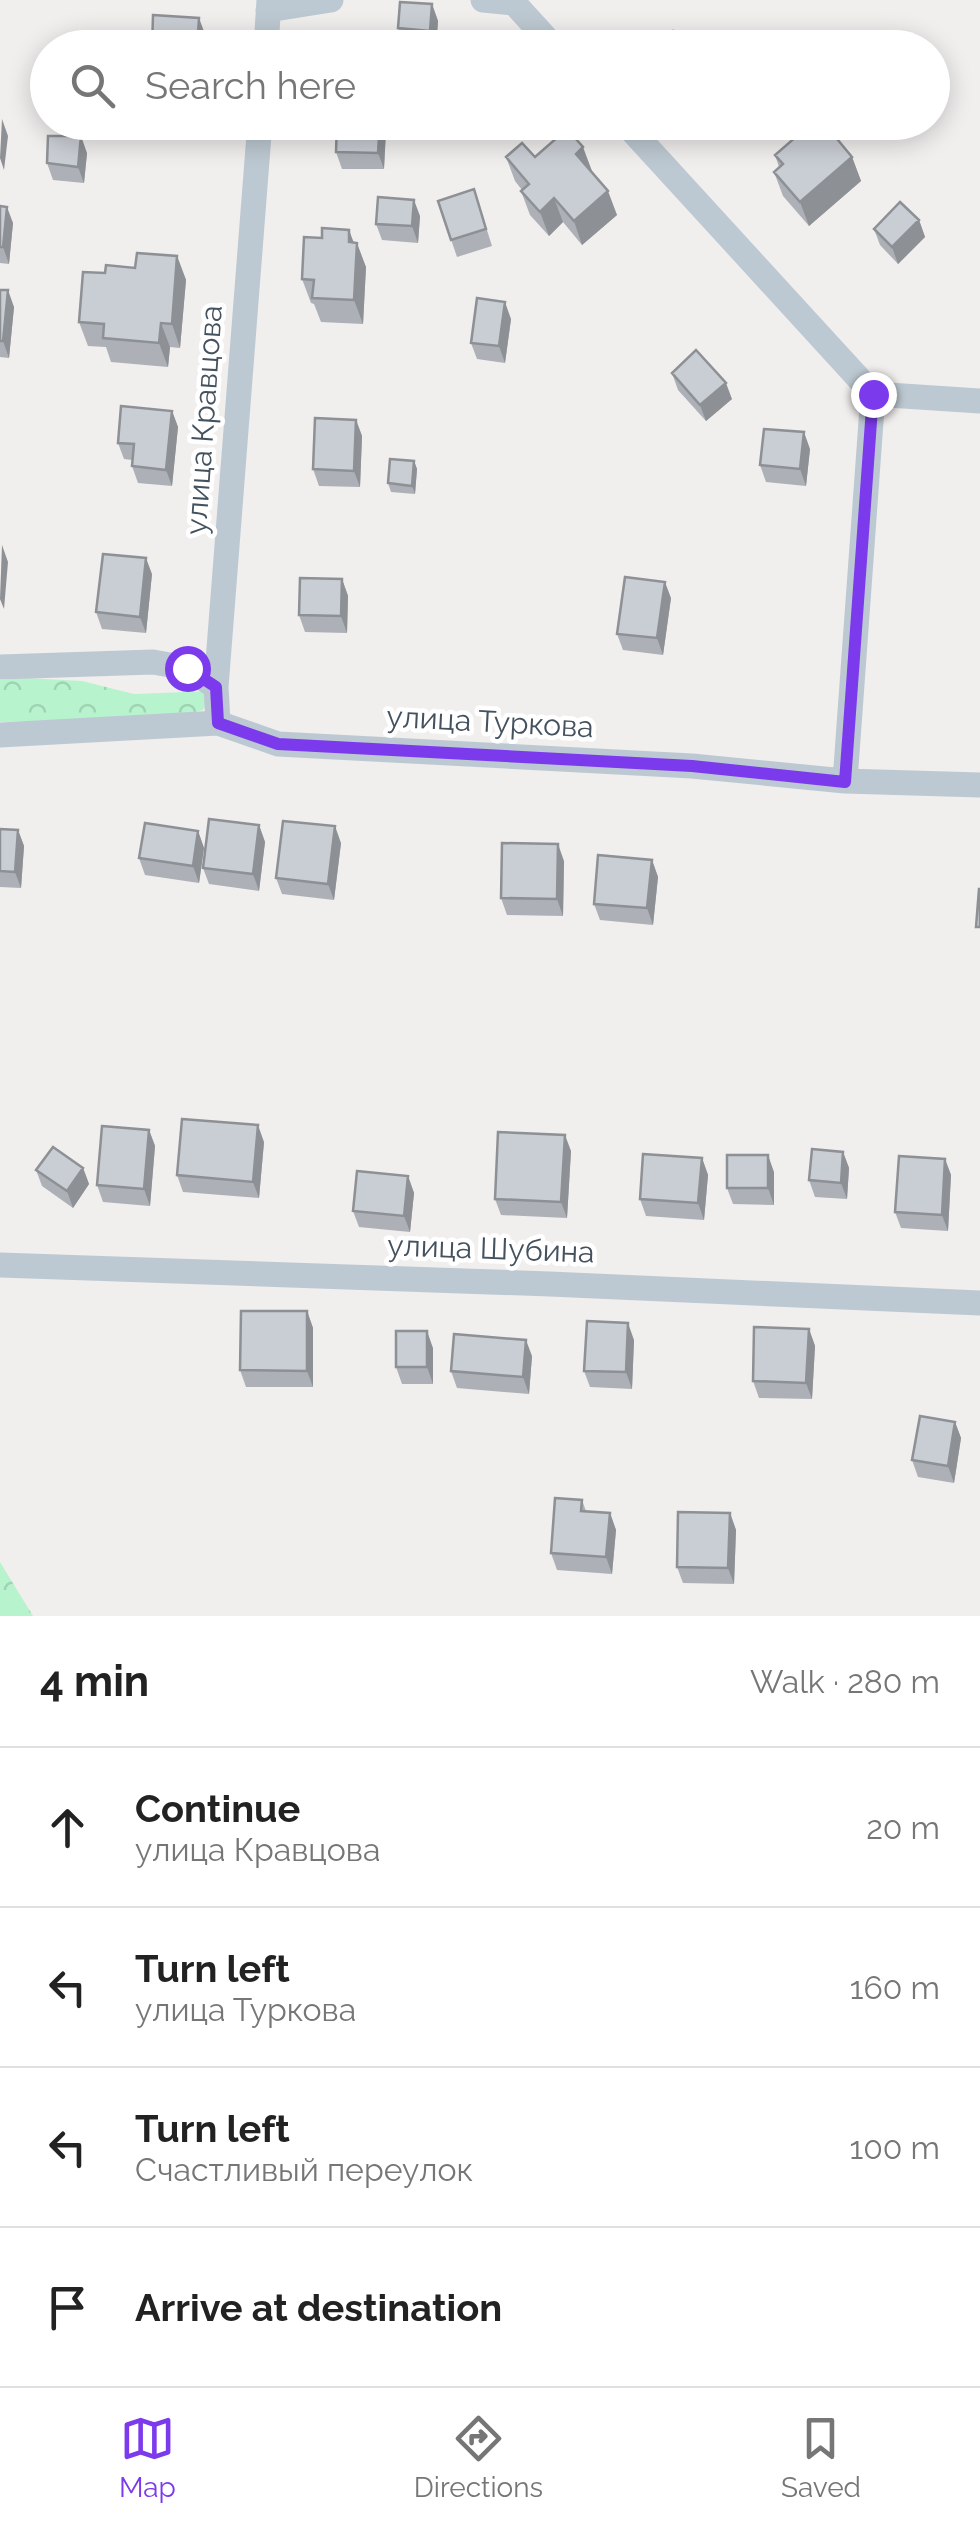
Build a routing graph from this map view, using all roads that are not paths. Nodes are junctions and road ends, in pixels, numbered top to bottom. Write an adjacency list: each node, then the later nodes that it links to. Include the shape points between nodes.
1 (331, 0): 4 (street)
2 (483, 0): 3 (street)
3 (514, 2): 6 (street)
4 (269, 5): 5 (street)
5 (267, 30)
6 (539, 30)
7 (259, 140): 12 (street, улица Кравцова)
8 (640, 140): 9 (street)
9 (873, 394): 10 (street); 15 (street)
10 (980, 400)
11 (0, 667): 12 (street, via 153,662 187,668)
12 (216, 687): 13 (street, улица Кравцова)
13 (218, 723): 14 (street, улица Туркова); 15 (street, улица Туркова, via 278,744 692,766)
14 (0, 735)
15 (845, 782): 16 (street, улица Туркова)
16 (980, 784)
17 (0, 1265): 18 (street, улица Шубина)
18 (980, 1303)

